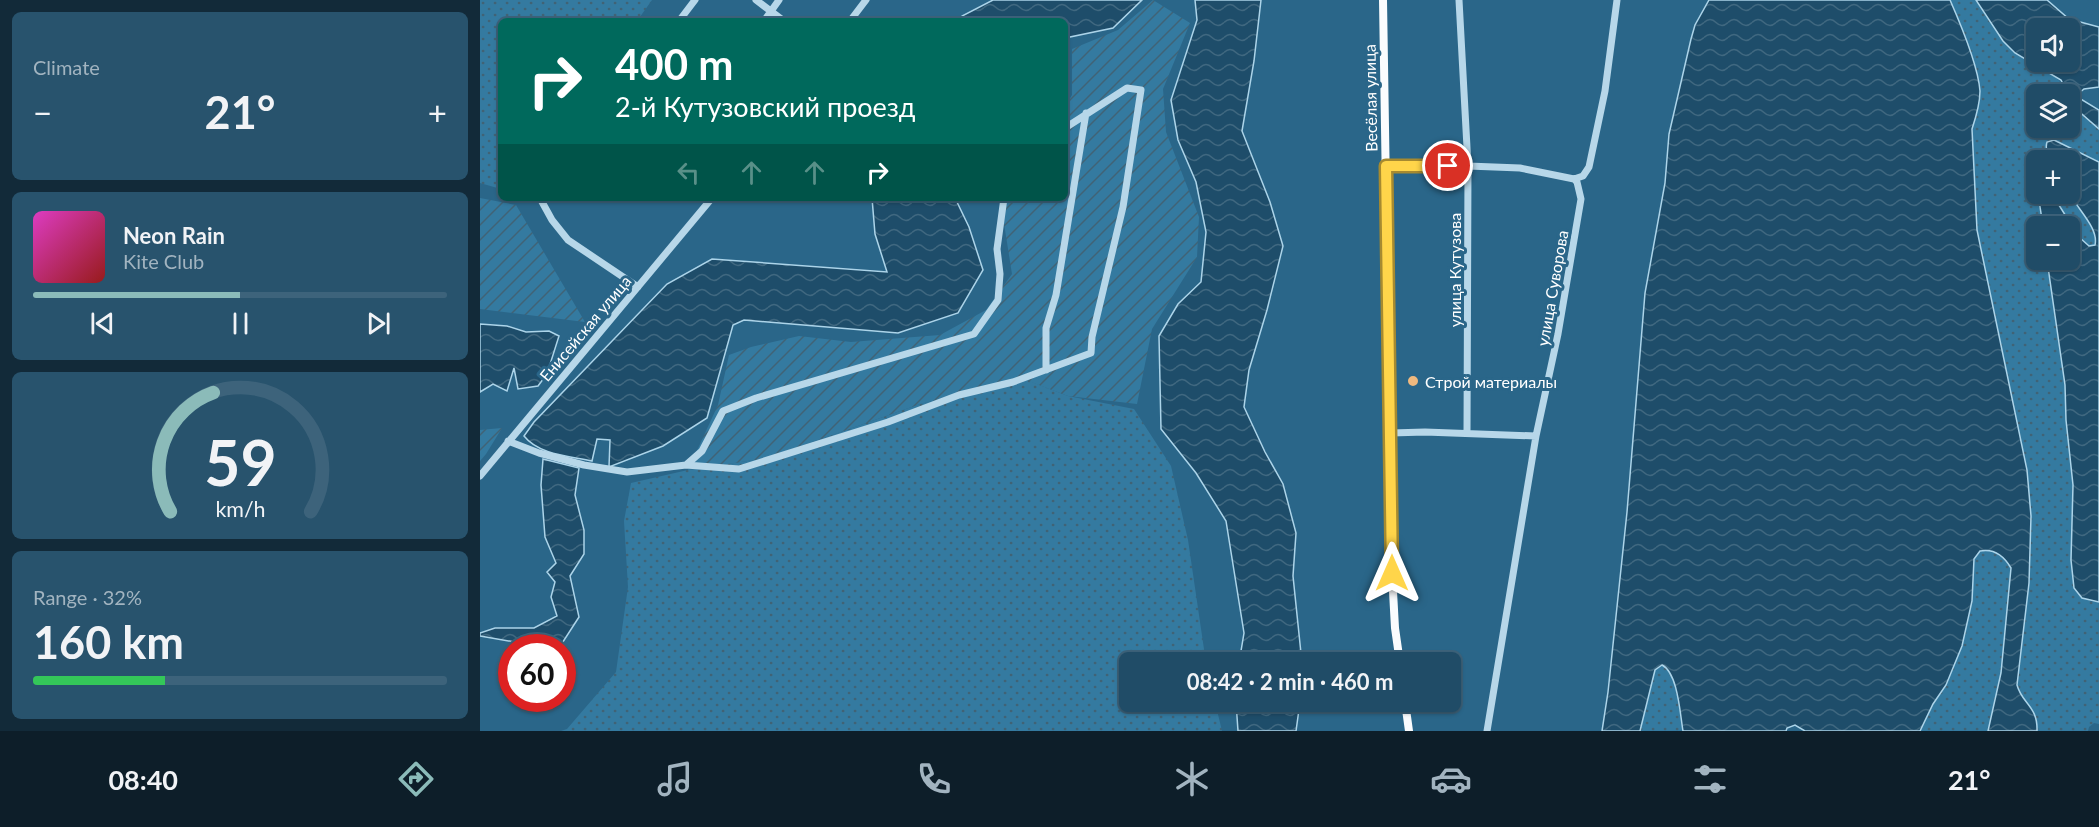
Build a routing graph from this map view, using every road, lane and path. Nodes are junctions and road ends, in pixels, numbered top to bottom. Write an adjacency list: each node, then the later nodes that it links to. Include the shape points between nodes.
1 (695, 0): 9 (street)
2 (756, 0): 8 (street)
3 (779, 0): 8 (street)
4 (866, 0): 12 (street)
5 (1383, 0): 15 (main road, Весёлая улица)
6 (1459, 0): 16 (street, улица Кутузова)
7 (1617, 0): 17 (street, via 1605,91 1589,167 1583,176)
8 (771, 11): 10 (street); 11 (street)
9 (681, 18)
10 (766, 18)
11 (780, 18)
12 (852, 18)
13 (1086, 113): 14 (street); 22 (street, via 1056,295 1046,328); 22 (street, via 1127,87 1141,90 1123,207 1091,353)
14 (1068, 126)
15 (1386, 166): 16 (street); 23 (main road, Весёлая улица)
16 (1468, 166): 17 (street, via 1520,168); 24 (street, улица Кутузова)
17 (1574, 179): 25 (street, улица Суворова, via 1581,199)
18 (543, 201): 21 (street, via 568,240)
19 (710, 201): 21 (street, Енисейская улица)
20 (1004, 201): 27 (street, via 997,249 998,300 974,334 723,411 702,451)
21 (638, 287): 26 (street, Енисейская улица)
22 (1046, 370): 27 (street, via 739,469)
23 (1391, 433): 24 (street); 29 (main road, Весёлая улица, via 1392,573)
24 (1467, 433): 25 (street)
25 (1536, 436): 32 (street, улица Суворова)
26 (508, 441): 27 (street, via 584,465 627,472); 28 (street, Енисейская улица)
27 (686, 465)
28 (480, 476)
29 (1398, 652)
30 (1406, 712): 31 (main road)
31 (1409, 731)
32 (1487, 731)

